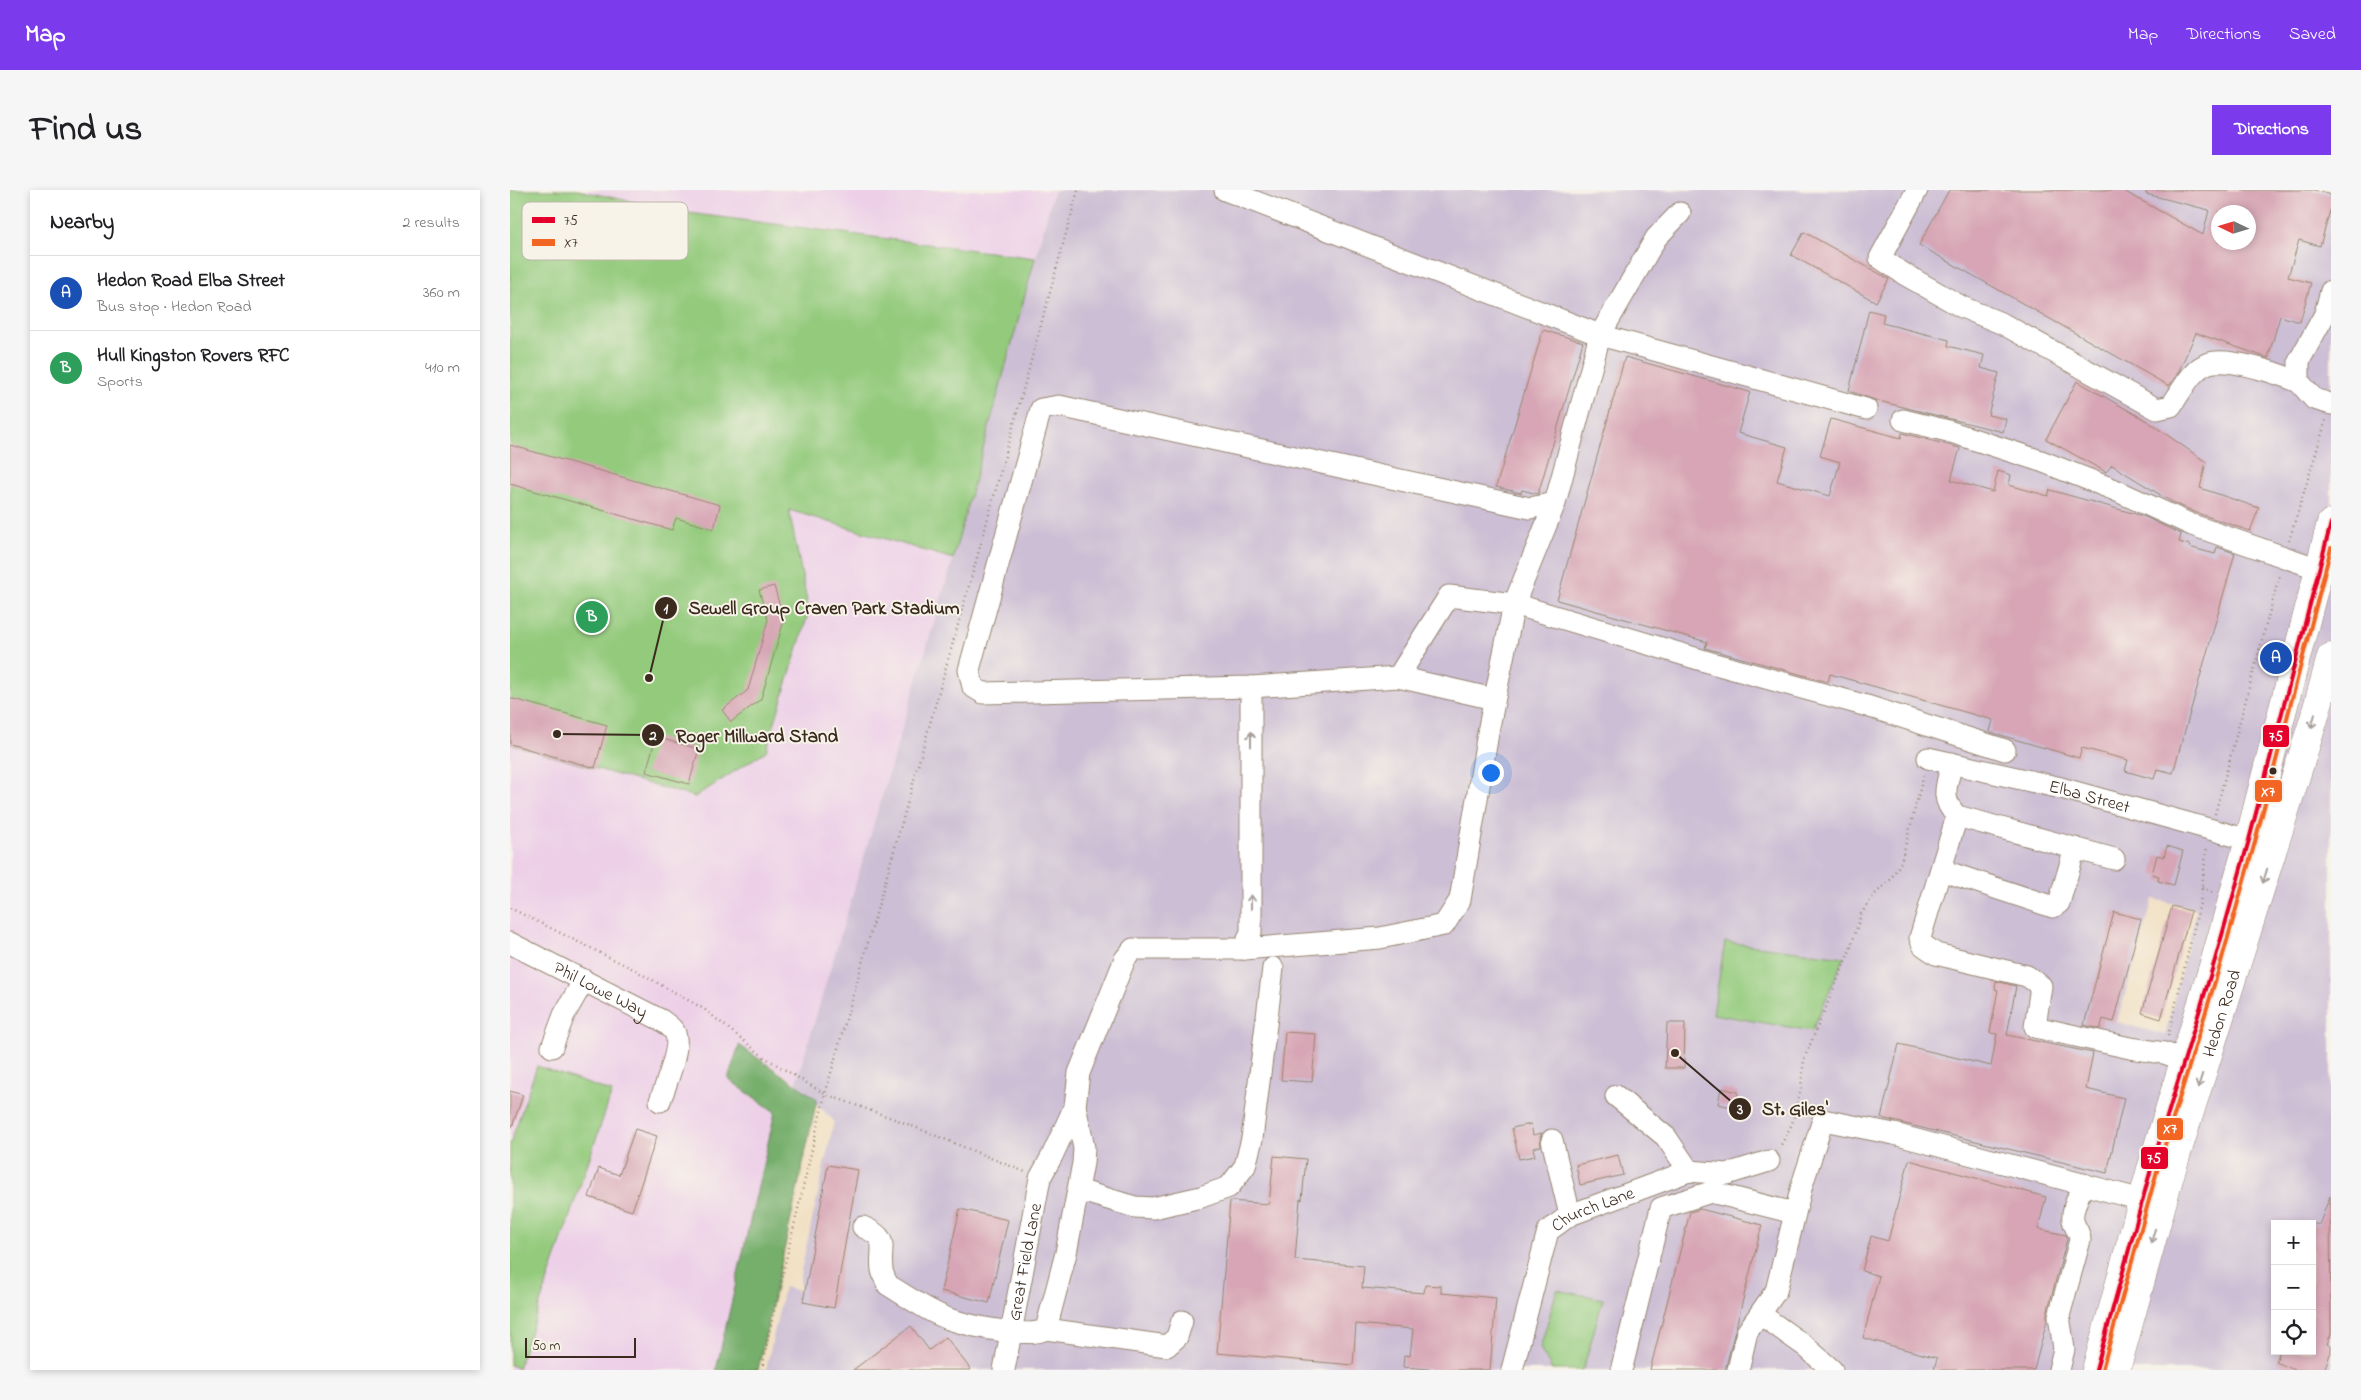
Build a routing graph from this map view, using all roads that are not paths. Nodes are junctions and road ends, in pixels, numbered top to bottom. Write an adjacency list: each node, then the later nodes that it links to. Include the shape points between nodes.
1 (1225, 190): 5 (street)
2 (1917, 190): 6 (street, via 1880,258 1962,307 2003,324 2157,409 2171,406 2188,379 2209,363 2237,364)
3 (1680, 213): 5 (street, via 1656,238)
4 (2331, 291): 6 (street, via 2325,314 2299,361)
5 (1600, 334): 8 (street); 10 (street)
6 (2299, 382): 7 (street, via 2314,399)
7 (2331, 404)
8 (1866, 409)
9 (1903, 420): 12 (street, via 2041,461 2192,525)
10 (1555, 502): 13 (street); 16 (street, via 1530,508 1059,406 1041,409 969,670 973,687 983,693)
11 (2331, 523): 12 (highway, Hedon Road)
12 (2319, 569): 22 (highway, Hedon Road)
13 (1514, 604): 15 (street, via 1450,596); 17 (street); 18 (street, via 1867,706)
14 (2331, 657): 55 (highway, Hedon Road, one-way to 55, via 2170,1175)
15 (1398, 677): 16 (street); 17 (street)
16 (1251, 687): 27 (street, one-way to 16, via 1251,932)
17 (1494, 699): 27 (street, via 1460,900 1444,925 1380,938)
18 (2005, 750)
19 (1928, 758): 20 (street, Elba Street)
20 (1952, 763): 21 (street, via 1945,792 1947,806); 22 (street, Elba Street, via 2061,788)
21 (1957, 816): 23 (street); 25 (street)
22 (2249, 840): 31 (highway, Hedon Road)
23 (2075, 848): 24 (street); 25 (street, via 2059,903 2053,907)
24 (2114, 859)
25 (1941, 870): 31 (street, via 1920,938 1923,945 1936,954 2034,980 2041,986 2035,1027)
26 (510, 943): 29 (street, Phil Lowe Way)
27 (1244, 949): 34 (street, via 1133,949 1125,959 1079,1073)
28 (1273, 968): 39 (street, via 1252,1139 1245,1166 1229,1187 1153,1208 1135,1207)
29 (584, 980): 30 (street, via 564,1015); 33 (street, Phil Lowe Way, via 674,1030 676,1048)
30 (552, 1047)
31 (2174, 1056): 40 (highway, Hedon Road)
32 (1616, 1096): 37 (street, via 1666,1136)
33 (660, 1101)
34 (1075, 1106): 39 (street, via 1084,1148); 47 (street, Great Field Lane, via 1040,1178)
35 (1552, 1140): 42 (street)
36 (1769, 1161): 37 (street, Church Lane, via 1727,1174)
37 (1689, 1171): 42 (street, Church Lane)
38 (2083, 1184): 40 (street); 41 (street, via 1894,1134 1823,1120); 53 (street, via 2073,1215 2080,1240 2059,1316 2064,1349)
39 (1078, 1190): 46 (street)
40 (2142, 1200): 54 (highway, Hedon Road)
41 (1794, 1214): 44 (street, via 1776,1291); 48 (street, via 1711,1192 1661,1208)
42 (1570, 1215): 50 (street, Church Lane, via 1548,1231)
43 (863, 1227): 47 (street, via 877,1233 882,1241 882,1270 888,1285 951,1320)
44 (1760, 1314): 51 (street, via 1747,1332); 52 (street)
45 (1182, 1321): 46 (street, via 1177,1337 1167,1346)
46 (1046, 1329): 47 (street)
47 (1010, 1331): 49 (street, Great Field Lane)
48 (1622, 1366)
49 (1004, 1370)
50 (1512, 1370)
51 (1738, 1370)
52 (1832, 1370)
53 (2059, 1370)
54 (2096, 1370)
55 (2116, 1370)

